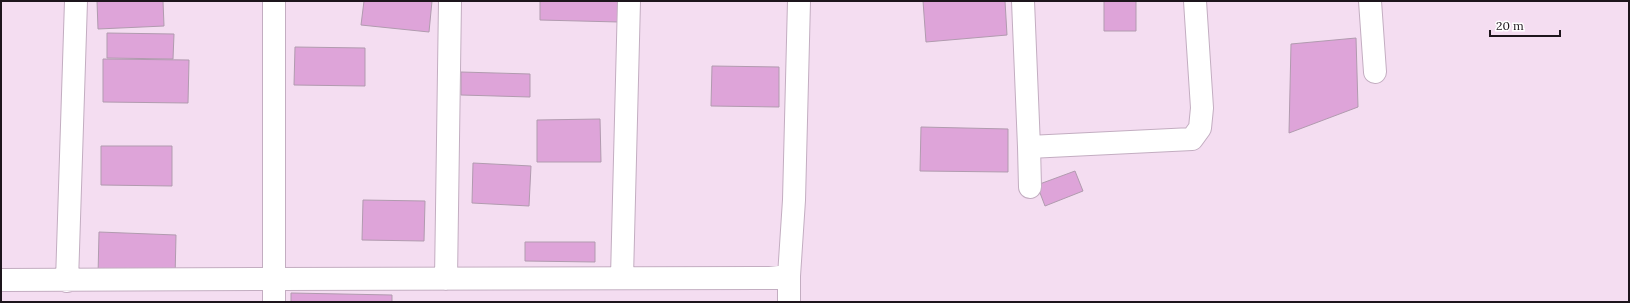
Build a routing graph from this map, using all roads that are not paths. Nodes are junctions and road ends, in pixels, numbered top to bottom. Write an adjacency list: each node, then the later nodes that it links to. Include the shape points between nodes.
1 (76, 1): 17 (street)
2 (274, 1): 14 (street)
3 (450, 1): 15 (street)
4 (629, 1): 13 (street)
5 (799, 1): 12 (street, via 794,200)
6 (1023, 1): 10 (street)
7 (1195, 1): 10 (street, via 1202,108 1200,128 1192,140)
8 (1370, 1): 9 (street)
9 (1375, 72)
10 (1029, 148): 11 (street)
11 (1030, 187)
12 (789, 276): 13 (street); 19 (street)
13 (622, 278): 15 (street)
14 (274, 279): 15 (street); 17 (street); 18 (street)
15 (446, 279)
16 (1, 280): 17 (street)
17 (67, 281)
18 (274, 302)
19 (790, 302)

